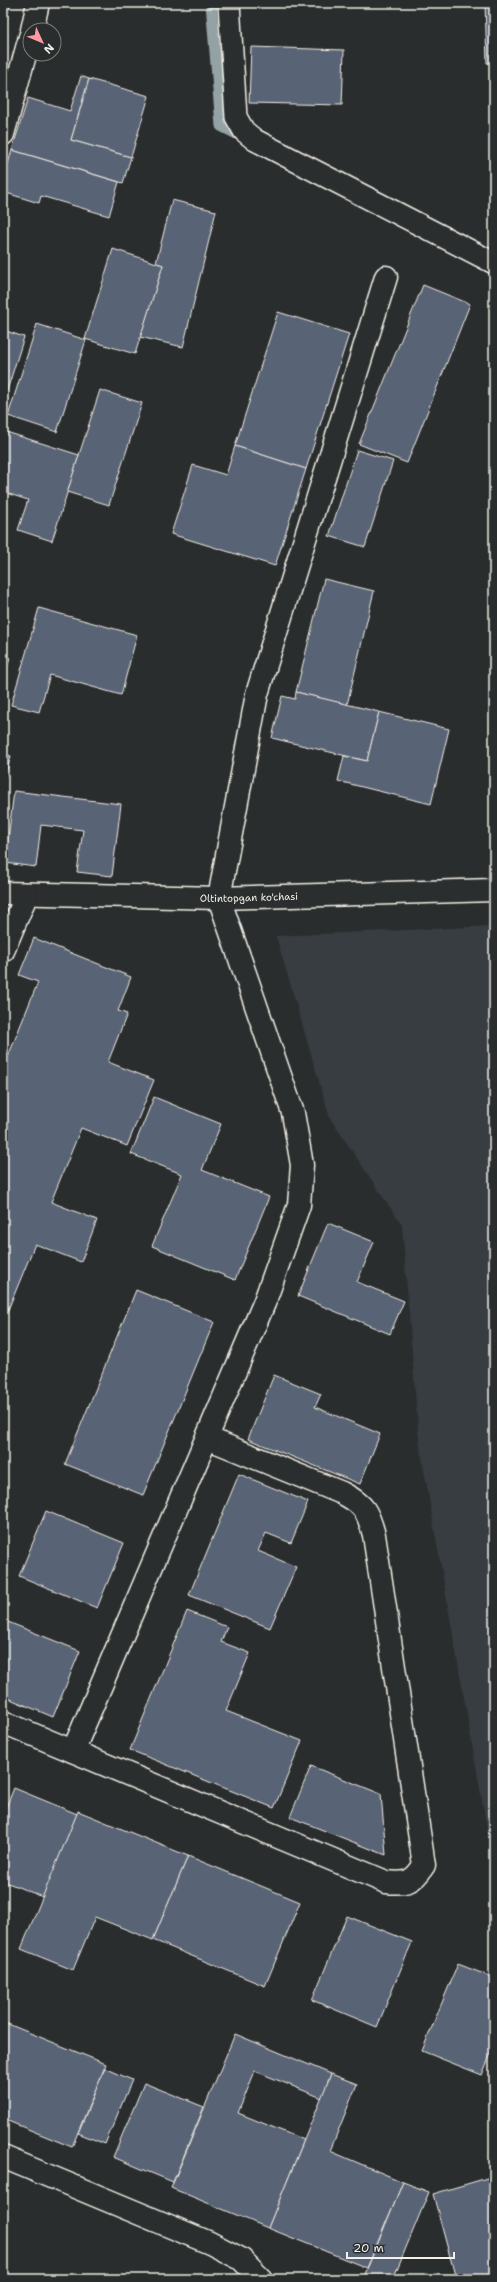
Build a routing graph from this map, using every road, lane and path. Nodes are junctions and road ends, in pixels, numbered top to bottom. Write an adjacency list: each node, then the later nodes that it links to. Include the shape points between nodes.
1 (38, 3): 3 (street)
2 (229, 3): 6 (lane, via 233,99 236,117 244,131 262,143)
3 (34, 22)
4 (23, 62): 5 (street)
5 (3, 134)
6 (494, 262)
7 (386, 278): 11 (street, via 257,694)
8 (494, 890): 11 (street, Oltintopgan ko'chasi)
9 (3, 893): 10 (street, Oltintopgan ko'chasi)
10 (27, 894): 11 (street, Oltintopgan ko'chasi); 12 (street)
11 (219, 898): 13 (street, via 293,1113 302,1165 300,1205 265,1301)
12 (3, 951)
13 (207, 1438): 15 (street); 15 (street, via 342,1492 358,1501 368,1514 374,1535 424,1864 417,1876 404,1884 386,1882)
14 (3, 1722): 15 (street)
15 (73, 1751)
16 (3, 2158): 17 (street, via 210,2243 241,2259)
17 (260, 2279)

